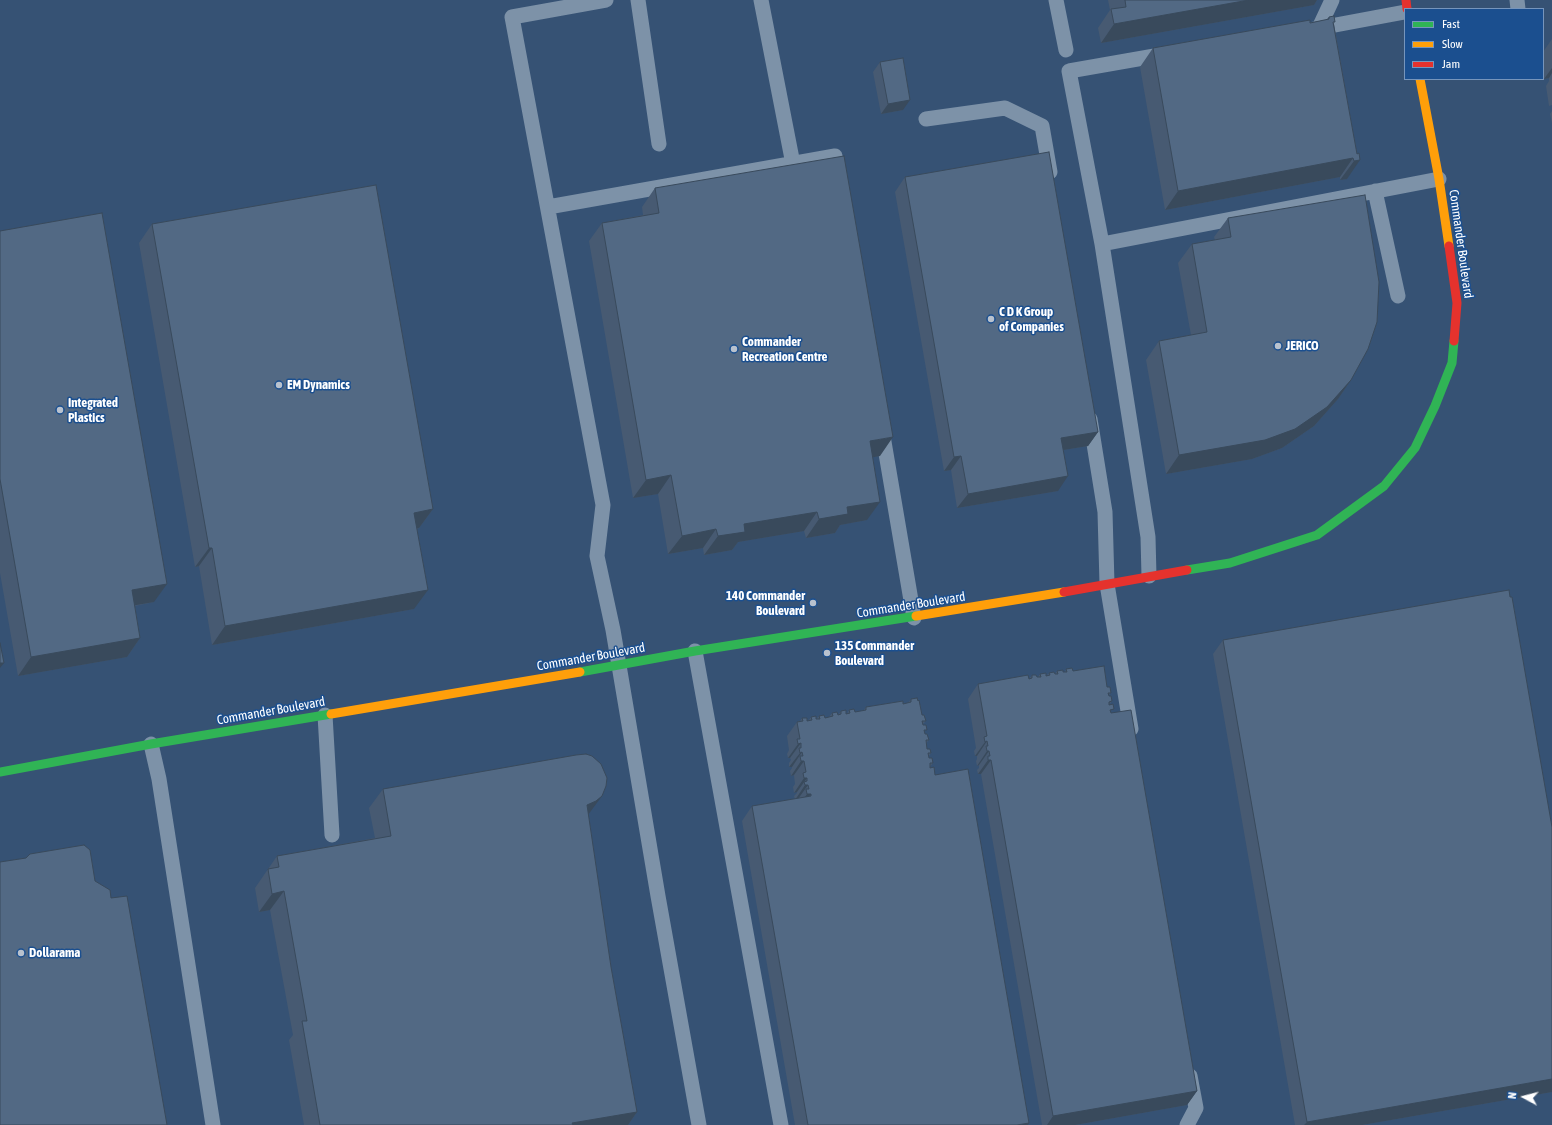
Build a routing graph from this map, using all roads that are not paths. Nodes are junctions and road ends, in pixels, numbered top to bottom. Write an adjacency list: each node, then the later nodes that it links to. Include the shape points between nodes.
1 (606, 0): 19 (lane, via 512,17)
2 (638, 0): 13 (lane)
3 (762, 0): 14 (lane)
4 (1056, 0): 9 (lane)
5 (1332, 0): 7 (lane)
6 (1404, 12): 7 (lane)
7 (1319, 28): 8 (lane)
8 (1303, 30)
9 (1066, 50)
10 (1178, 52): 20 (lane, via 1069,71)
11 (1420, 80): 15 (street, Commander Boulevard)
12 (926, 119): 17 (lane, via 1005,108 1042,126)
13 (659, 144)
14 (793, 164): 16 (lane, via 835,156); 19 (lane)
15 (1439, 179): 18 (lane); 24 (street, Commander Boulevard, via 1457,303 1452,363 1415,448 1384,486 1317,535 1230,563)
16 (840, 188)
17 (1052, 189)
18 (1375, 191): 20 (lane); 21 (lane)
19 (548, 207): 28 (lane, via 603,505 597,556)
20 (1102, 244): 24 (lane, via 1148,537)
21 (1398, 296)
22 (1087, 402): 25 (lane, via 1105,512)
23 (879, 415): 26 (lane)
24 (1149, 576): 25 (street, Commander Boulevard)
25 (1107, 584): 26 (street, Commander Boulevard); 31 (lane)
26 (914, 618): 27 (street, Commander Boulevard)
27 (695, 652): 28 (street, Commander Boulevard); 37 (lane)
28 (619, 666): 29 (street, Commander Boulevard); 36 (lane)
29 (325, 715): 30 (street, Commander Boulevard); 33 (lane)
30 (151, 744): 32 (street, Commander Boulevard); 35 (lane, via 159,779)
31 (1134, 746)
32 (0, 772)
33 (332, 835)
34 (1188, 1061): 38 (lane, via 1196,1108)
35 (213, 1125)
36 (698, 1125)
37 (781, 1125)
38 (1188, 1125)

